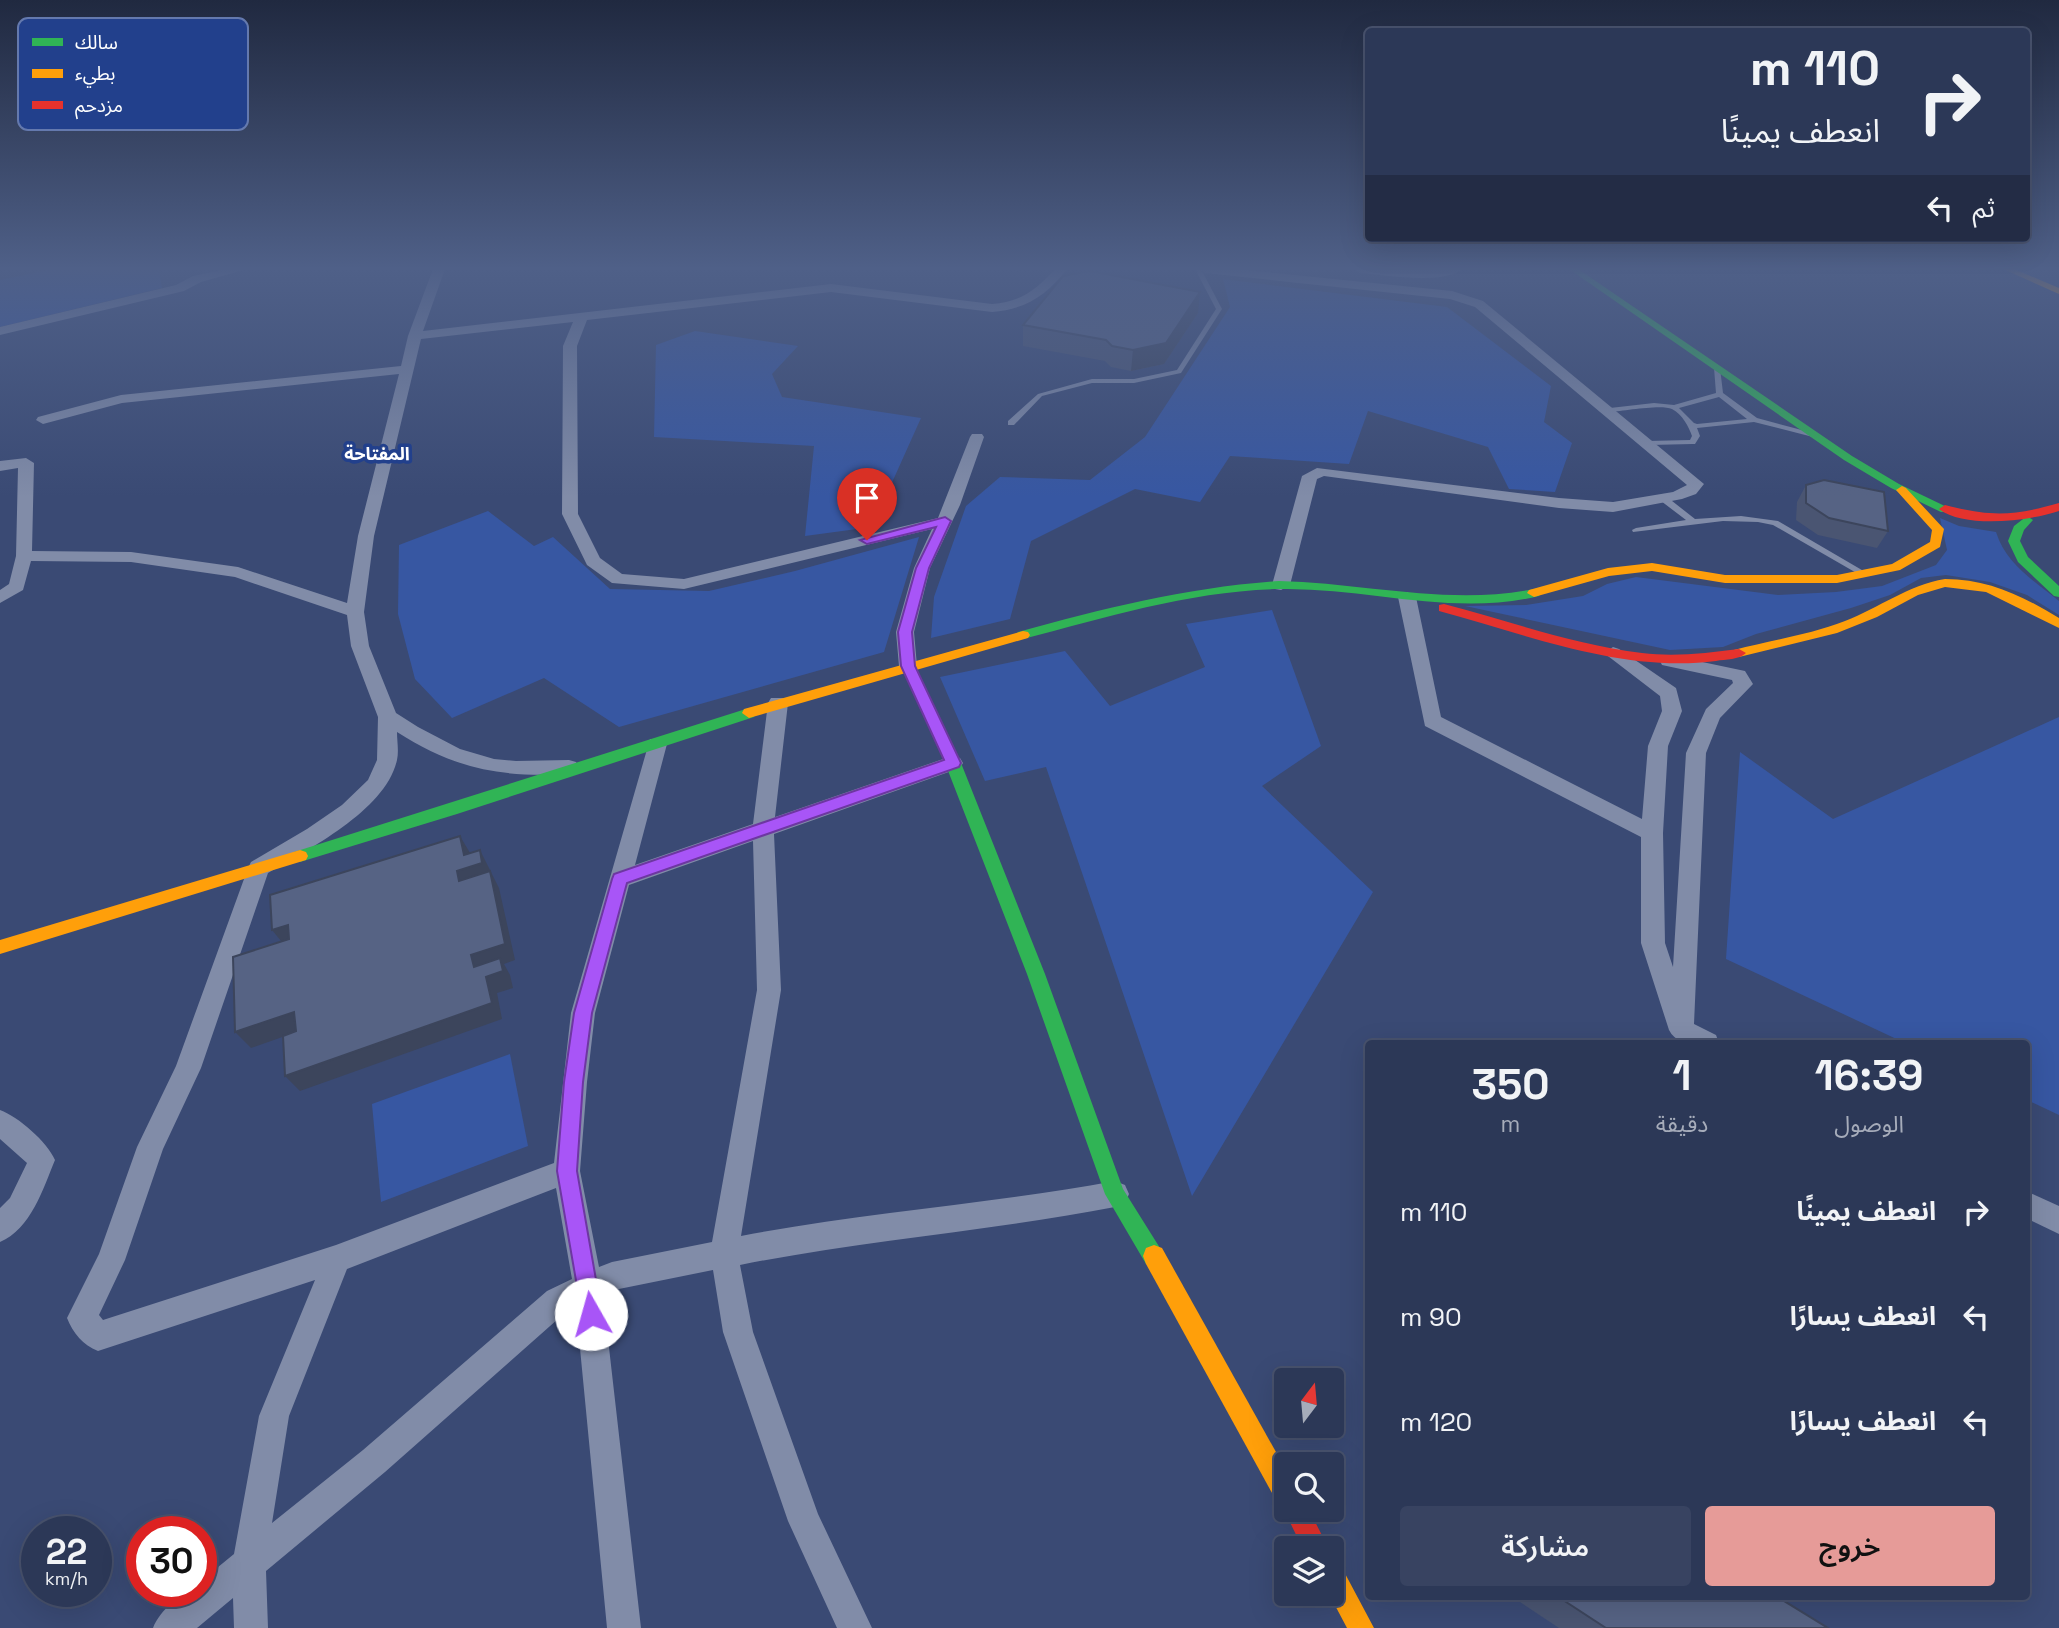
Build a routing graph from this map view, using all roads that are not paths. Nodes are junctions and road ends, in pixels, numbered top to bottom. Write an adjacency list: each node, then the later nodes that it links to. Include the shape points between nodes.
1 (413, 345): 7 (street)
2 (570, 345): 23 (street, via 570,514 593,561 618,579 684,584)
3 (1196, 345): 13 (lane, via 1179,372 1133,381 1092,381 1040,395)
4 (1530, 345): 10 (street)
5 (1684, 345): 6 (street)
6 (1717, 368): 8 (lane); 16 (street)
7 (409, 369): 11 (street, via 121,399); 32 (street, via 366,536)
8 (1720, 394): 9 (lane); 12 (lane)
9 (1674, 407): 10 (lane); 14 (lane)
10 (1610, 410): 17 (street)
11 (43, 420)
12 (1754, 420): 14 (lane); 16 (lane)
13 (1011, 423)
14 (1692, 425): 17 (lane, via 1696,436 1692,442)
15 (977, 437): 23 (street)
16 (1819, 437): 19 (street)
17 (1650, 443): 20 (street, via 1696,484 1690,491)
18 (0, 466): 26 (street, via 26,463)
19 (1902, 490): 22 (street, via 1973,517); 27 (street, via 1938,528 1936,544 1896,567)
20 (1664, 499): 24 (lane); 28 (street, via 1613,507 1559,503 1322,471 1310,476)
21 (2059, 507): 22 (street)
22 (2027, 520): 29 (street, via 2014,541 2022,559)
23 (945, 521): 36 (street, via 922,568 905,632)
24 (1695, 523): 25 (lane); 27 (lane, via 1732,518 1775,523)
25 (1636, 530)
26 (24, 556): 31 (street, via 17,586); 32 (street, via 131,557 238,572)
27 (1863, 573): 30 (street, via 1791,581 1725,579 1652,567 1608,572 1523,596 1468,600)
28 (1281, 585): 30 (street); 36 (street, via 1214,590)
29 (2059, 593)
30 (1407, 597): 34 (street); 43 (street, via 1433,721)
31 (0, 598)
32 (355, 612): 38 (street, via 360,646)
33 (2059, 624): 35 (street, via 2015,597 1990,588 1944,583 1923,587 1884,610 1807,637 1760,650)
34 (1613, 653): 35 (street); 43 (street, via 1669,692 1672,711 1658,746)
35 (1666, 660): 47 (street, via 1738,675 1744,684 1707,720 1696,753)
36 (908, 666): 37 (street); 40 (street)
37 (778, 703): 39 (street); 42 (street)
38 (388, 717): 41 (street, via 428,744 488,767 526,771); 44 (street, via 387,760 376,783 315,835)
39 (657, 744): 41 (street); 45 (street)
40 (953, 763): 42 (street); 51 (street)
41 (582, 766): 44 (street)
42 (763, 830): 45 (street); 55 (street, via 769,990)
43 (1651, 833): 47 (street, via 1653,943)
44 (259, 868): 46 (street); 56 (street, via 188,1068 150,1147 111,1260 82,1318 98,1336)
45 (620, 879): 50 (street, via 583,1013)
46 (0, 947)
47 (1681, 1030): 48 (street)
48 (1701, 1040)
49 (0, 1122): 54 (street, via 42,1160 20,1208)
50 (567, 1171): 56 (street); 57 (street)
51 (1115, 1194): 55 (street); 58 (street)
52 (2030, 1206): 53 (street)
53 (2059, 1220)
54 (0, 1228)
55 (724, 1253): 57 (street, via 612,1276); 64 (street, via 738,1332 757,1388 804,1521)
56 (336, 1259): 59 (street, via 274,1416)
57 (588, 1287): 59 (street, via 557,1301); 63 (street)
58 (1274, 1471)
59 (249, 1563): 61 (street); 62 (street)
60 (1344, 1597): 65 (street)
61 (170, 1628)
62 (251, 1628)
63 (624, 1628)
64 (855, 1628)
65 (1361, 1628)

